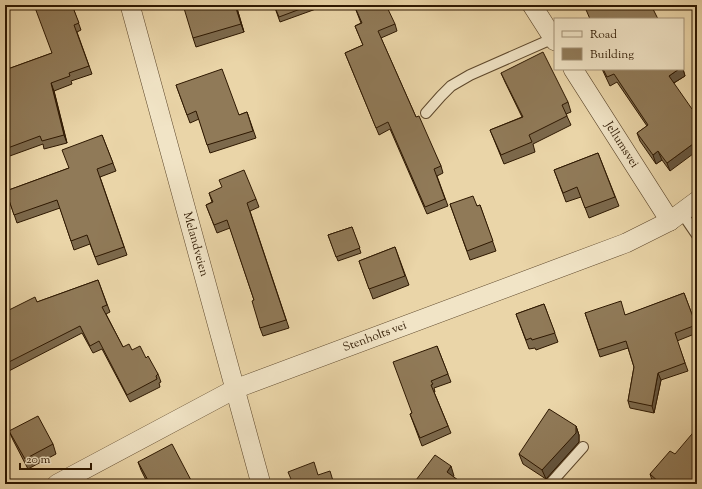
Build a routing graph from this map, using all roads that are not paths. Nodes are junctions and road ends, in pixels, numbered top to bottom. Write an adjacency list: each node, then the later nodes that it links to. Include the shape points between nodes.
1 (130, 5): 9 (street, Melandveien)
2 (532, 5): 3 (street)
3 (554, 40): 5 (lane, via 470,74 451,86)
4 (574, 70): 7 (street, Jellumsvei)
5 (426, 113)
6 (697, 201): 7 (street, Stenholts vei)
7 (676, 217): 8 (lane); 9 (street, Stenholts vei, via 626,243)
8 (697, 235)
9 (235, 389): 11 (street, Stenholts vei); 12 (street, Melandveien)
10 (583, 447): 13 (lane)
11 (57, 484)
12 (261, 484)
13 (550, 484)

